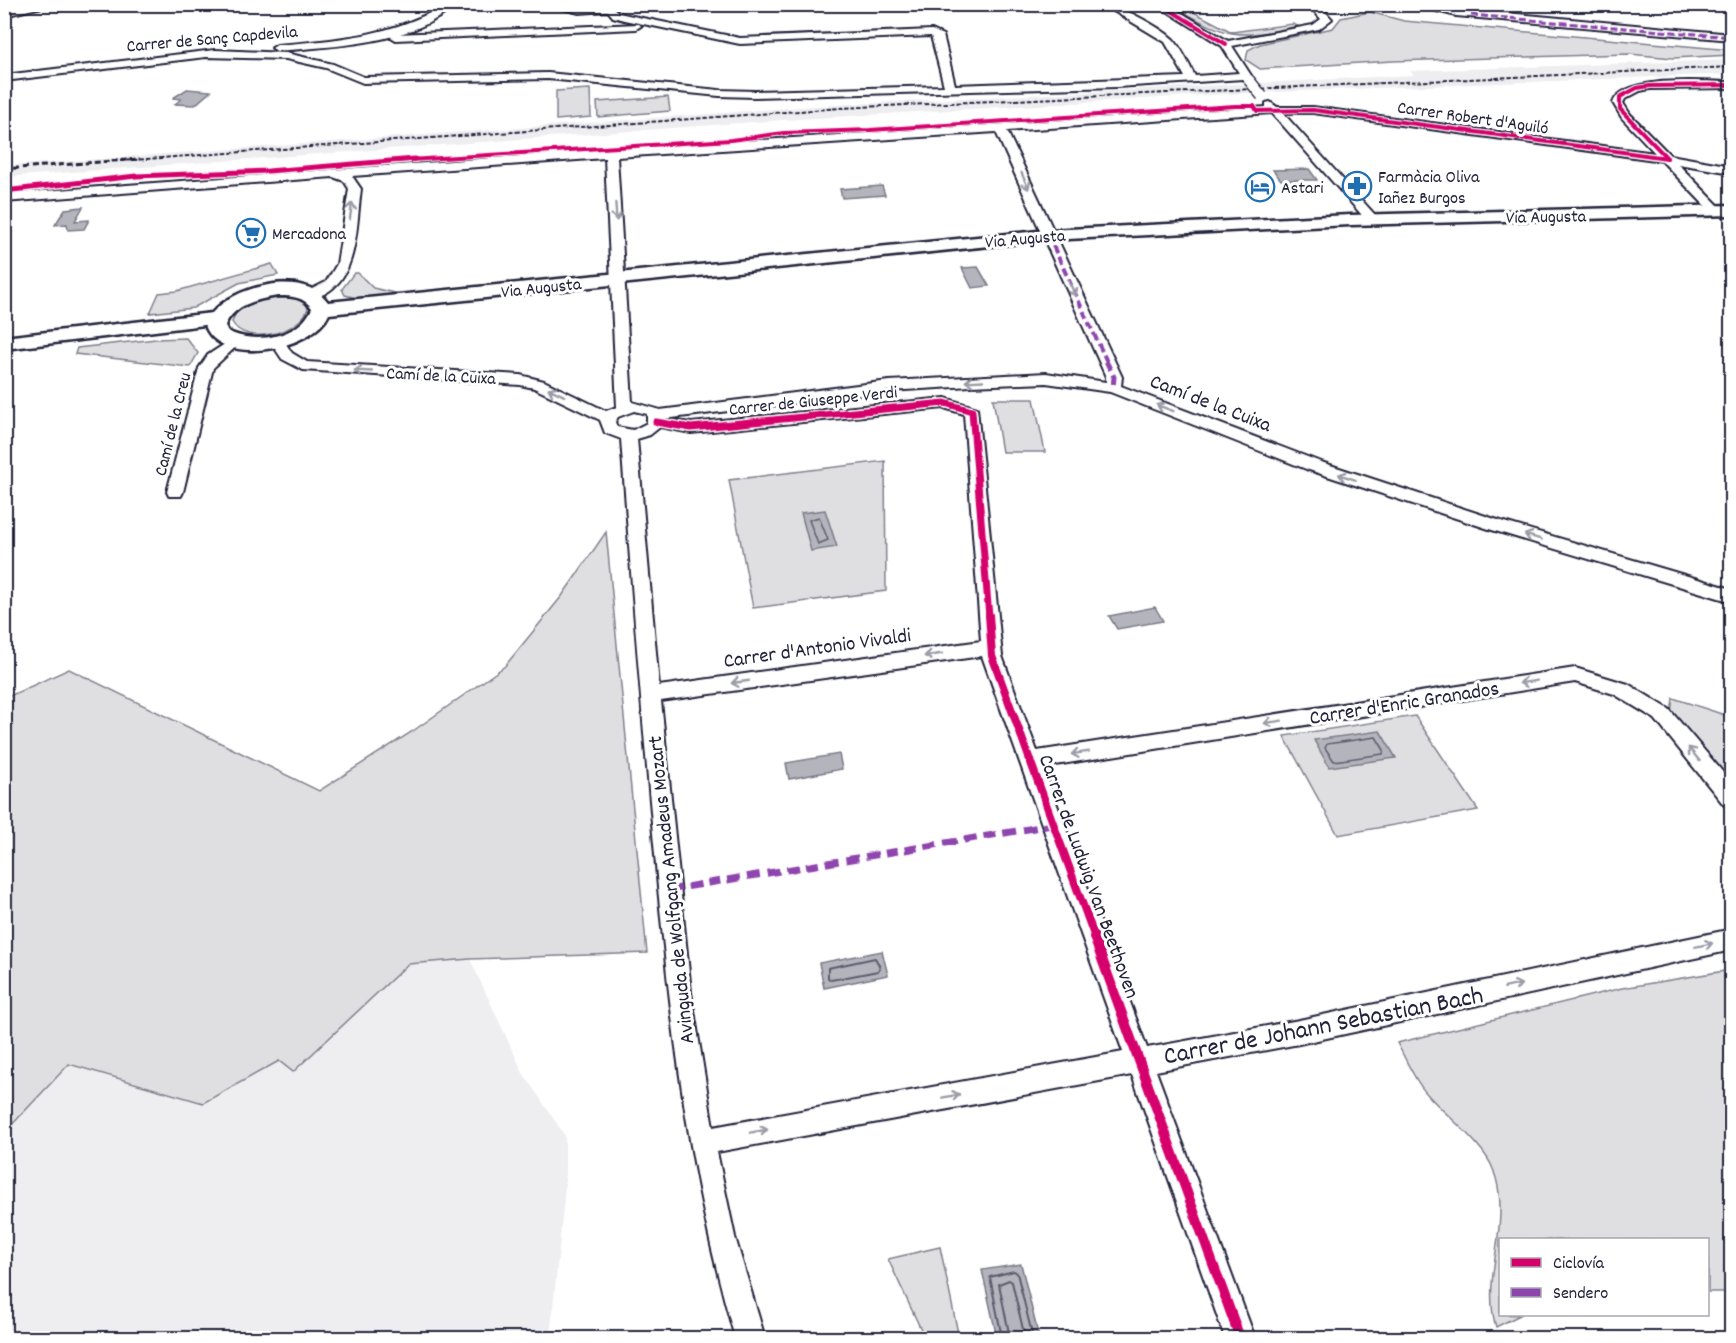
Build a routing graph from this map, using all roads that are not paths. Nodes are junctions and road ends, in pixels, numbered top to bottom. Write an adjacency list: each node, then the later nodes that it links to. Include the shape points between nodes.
1 (51, 4): 9 (street)
2 (453, 4): 12 (street, Carrer de Sanç Capdevila, via 417,22)
3 (548, 4): 8 (street, via 579,10)
4 (1106, 4): 19 (street, via 1168,40 1178,51)
5 (1160, 4): 14 (street)
6 (1312, 4): 14 (street, via 1327,18 1316,27)
7 (1414, 4): 11 (street, via 1456,13)
8 (610, 6): 10 (street, via 616,15)
9 (4, 13)
10 (669, 26): 12 (street); 21 (street, via 759,42 932,33 938,35)
11 (1731, 37)
12 (361, 38): 13 (street, Carrer de Sanç Capdevila)
13 (339, 42): 15 (street, Carrer de Sanç Capdevila); 16 (street)
14 (1226, 44): 18 (street)
15 (204, 54): 16 (street); 17 (street, Carrer de Sanç Capdevila)
16 (308, 60): 21 (street, via 350,77 377,81 548,76 755,94)
17 (4, 78)
18 (1247, 78): 19 (street); 22 (street, bridge)
19 (1191, 80): 21 (street)
20 (1731, 85): 25 (street, via 1650,86 1620,97 1620,109)
21 (950, 88)
22 (1274, 110): 23 (street, Carrer Robert d'Aguiló); 25 (street, Carrer Robert d'Aguiló, via 1313,110); 32 (street)
23 (1000, 128): 24 (street, Carrer Robert d'Aguiló); 33 (street, one-way to 33)
24 (611, 154): 26 (street, Carrer Robert d'Aguiló); 34 (street, one-way to 34)
25 (1667, 158): 27 (street, Carrer Robert d'Aguiló); 31 (street)
26 (388, 169): 28 (street, Carrer Robert d'Aguiló); 29 (street)
27 (1731, 170)
28 (334, 174): 29 (street, via 349,179); 30 (street, Carrer Robert d'Aguiló)
29 (355, 189): 35 (street, one-way to 29, via 342,270)
30 (4, 198)
31 (1724, 211): 32 (main road, Via Augusta)
32 (1372, 219): 33 (main road, Via Augusta)
33 (1048, 235): 34 (main road, Via Augusta); 40 (street, one-way to 40, via 1114,377)
34 (620, 278): 35 (main road, Via Augusta); 41 (street)
35 (316, 302): 36 (main road, Via Augusta, via 290,290 253,295 235,302); 37 (main road, via 314,323)
36 (217, 318): 38 (main road, via 218,334); 39 (main road)
37 (277, 341): 38 (main road); 43 (street, Camí de la Cuixa, one-way to 37, via 539,384 520,380 303,366 287,356)
38 (234, 342): 46 (street, Camí de la Creu, via 206,368)
39 (4, 343)
40 (1113, 388): 44 (street, Camí de la Cuixa, one-way to 44, via 1046,378 889,386); 47 (street, Camí de la Cuixa, one-way to 40, via 1312,465)
41 (625, 407): 43 (street); 44 (street, Carrer de Giuseppe Verdi, via 648,408)
42 (972, 411): 44 (street, Carrer de Giuseppe Verdi, via 945,403 691,428); 48 (street, Carrer de Ludwig Van Beethoven)
43 (608, 418): 45 (street, Camí de la Cuixa, via 611,430)
44 (656, 418): 45 (street, via 646,431)
45 (629, 435): 49 (street, Avinguda de Wolfgang Amadeus Mozart)
46 (175, 492)
47 (1731, 596)
48 (991, 647): 49 (street, Carrer d'Antonio Vivaldi, one-way to 49); 50 (street, Carrer de Ludwig Van Beethoven)
49 (650, 695): 54 (street, Avinguda de Wolfgang Amadeus Mozart, via 679,992)
50 (1029, 761): 51 (street, Carrer d'Enric Granados, one-way to 50, via 1662,714 1621,688 1575,675); 53 (street, Carrer de Ludwig Van Beethoven)
51 (1731, 799)
52 (1731, 939): 53 (street, Carrer de Johann Sebastian Bach, one-way to 52, via 1310,1029)
53 (1138, 1061): 54 (street, Carrer de Johann Sebastian Bach, one-way to 53); 56 (street, Carrer de Ludwig Van Beethoven)
54 (702, 1142): 55 (street, Avinguda de Wolfgang Amadeus Mozart, via 722,1237)
55 (750, 1338)
56 (1240, 1338)

